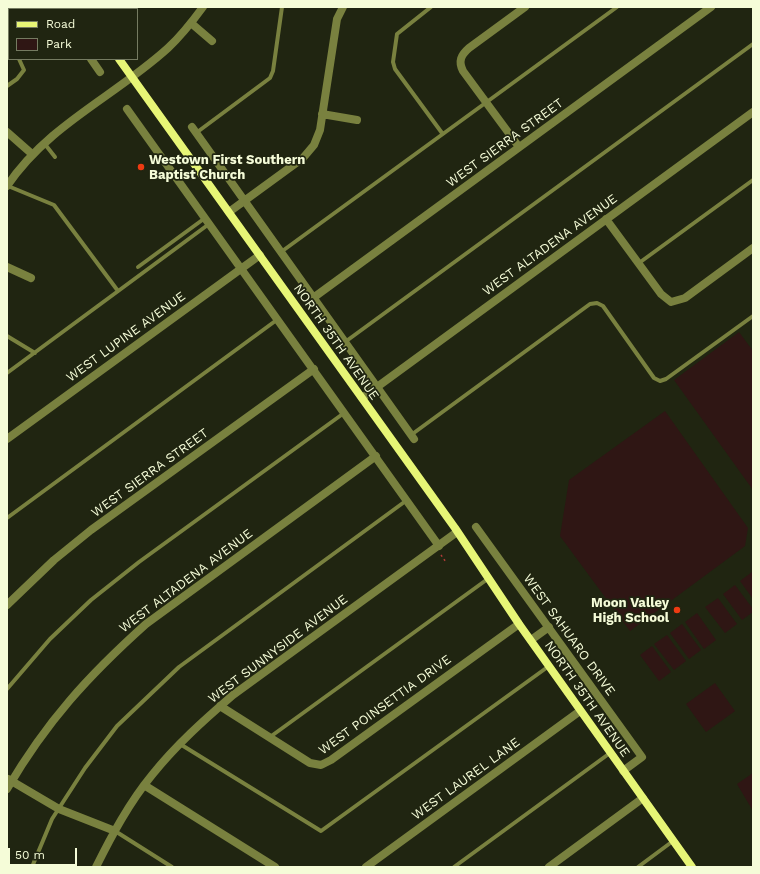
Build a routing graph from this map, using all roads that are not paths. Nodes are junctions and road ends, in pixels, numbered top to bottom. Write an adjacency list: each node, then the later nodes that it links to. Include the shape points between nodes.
1 (203, 7): 8 (street)
2 (282, 7): 22 (lane, via 270,78)
3 (343, 7): 20 (street, via 337,19)
4 (431, 7): 24 (lane, via 397,34 393,62 395,69)
5 (525, 7): 17 (street, via 469,48 460,58 463,71)
6 (617, 7): 17 (lane)
7 (711, 7): 26 (street, WEST SIERRA STREET)
8 (191, 23): 9 (street); 15 (street, via 167,49)
9 (212, 41)
10 (753, 44): 48 (lane)
11 (19, 60): 16 (lane, via 24,70)
12 (92, 60): 14 (street)
13 (120, 60): 15 (main road, NORTH 35TH AVENUE)
14 (100, 72)
15 (131, 76): 25 (street); 32 (main road, NORTH 35TH AVENUE)
16 (7, 86)
17 (486, 102): 24 (lane); 26 (street)
18 (127, 109): 34 (street)
19 (753, 112): 33 (street, WEST ALTADENA AVENUE)
20 (322, 114): 21 (street); 31 (street, via 318,138 309,152)
21 (357, 120)
22 (194, 130): 31 (street, NORTH 35TH AVENUE)
23 (7, 132): 27 (street)
24 (442, 133): 36 (lane)
25 (44, 142): 27 (street); 28 (lane)
26 (519, 147): 44 (street, WEST SIERRA STREET)
27 (32, 154): 30 (street)
28 (55, 157)
29 (753, 180): 38 (lane)
30 (7, 186): 43 (lane, via 54,205)
31 (244, 201): 32 (street); 36 (street, NORTH 35TH AVENUE)
32 (229, 212): 37 (main road, NORTH 35TH AVENUE)
33 (606, 219): 38 (street); 52 (street, WEST ALTADENA AVENUE)
34 (207, 221): 40 (lane); 41 (street); 43 (lane)
35 (753, 248): 38 (street, via 685,298 672,302 661,294)
36 (280, 252): 44 (street, NORTH 35TH AVENUE)
37 (260, 255): 41 (street, WEST LUPINE AVENUE); 53 (main road, NORTH 35TH AVENUE)
38 (638, 263)
39 (7, 267): 42 (street)
40 (138, 267)
41 (242, 268): 46 (street); 56 (street, WEST LUPINE AVENUE)
42 (31, 278)
43 (118, 291): 49 (lane)
44 (313, 298): 48 (street, NORTH 35TH AVENUE)
45 (753, 316): 55 (lane, via 666,380 660,381 654,378 603,306 597,303 590,304)
46 (278, 319): 50 (street); 59 (lane)
47 (7, 336): 49 (lane)
48 (344, 342): 52 (street, NORTH 35TH AVENUE)
49 (35, 353): 51 (lane)
50 (314, 369): 54 (street); 64 (street, WEST SIERRA STREET, via 91,530)
51 (7, 373)
52 (376, 387): 53 (street, WEST ALTADENA AVENUE); 55 (street, NORTH 35TH AVENUE)
53 (362, 398): 61 (main road, NORTH 35TH AVENUE)
54 (345, 413): 57 (street); 69 (lane, via 90,600 50,639)
55 (412, 437)
56 (7, 439)
57 (376, 456): 58 (street); 77 (street, WEST ALTADENA AVENUE, via 146,624 114,652 57,715)
58 (407, 500): 62 (street); 81 (lane, via 179,667 117,726 85,768)
59 (7, 518)
60 (476, 527): 66 (street, WEST SAHUARO DRIVE)
61 (457, 532): 62 (street, WEST SUNNYSIDE AVENUE); 63 (main road, NORTH 35TH AVENUE)
62 (440, 546): 70 (street, WEST SUNNYSIDE AVENUE)
63 (489, 578): 65 (main road, NORTH 35TH AVENUE); 72 (lane)
64 (7, 604)
65 (519, 624): 67 (main road, NORTH 35TH AVENUE); 72 (street, WEST POINSETTIA DRIVE, via 321,765 310,763)
66 (549, 628): 67 (street, NORTH 35TH AVENUE); 75 (street, WEST SAHUARO DRIVE)
67 (531, 640): 68 (main road, NORTH 35TH AVENUE)
68 (549, 666): 71 (main road, NORTH 35TH AVENUE); 73 (lane, via 321,831)
69 (7, 688)
70 (220, 706): 72 (street, WEST POINSETTIA DRIVE); 73 (street, WEST SUNNYSIDE AVENUE)
71 (580, 711): 74 (main road, NORTH 35TH AVENUE); 88 (street, WEST LAUREL LANE)
72 (270, 737)
73 (180, 744): 78 (street, WEST SUNNYSIDE AVENUE)
74 (610, 753): 76 (main road, NORTH 35TH AVENUE); 89 (lane)
75 (642, 757): 76 (street, NORTH 35TH AVENUE)
76 (623, 771): 80 (main road, NORTH 35TH AVENUE)
77 (9, 780): 79 (street, WEST ALTADENA AVENUE); 81 (street)
78 (144, 785): 82 (street, WEST SUNNYSIDE AVENUE); 87 (street)
79 (7, 789)
80 (643, 798): 83 (main road, NORTH 35TH AVENUE); 90 (street)
81 (59, 809): 82 (street); 84 (lane, via 52,818)
82 (115, 831): 85 (street, WEST SUNNYSIDE AVENUE); 86 (lane)
83 (674, 841): 91 (lane); 92 (main road, NORTH 35TH AVENUE)
84 (32, 867)
85 (96, 867)
86 (172, 867)
87 (275, 867)
88 (366, 867)
89 (454, 867)
90 (549, 867)
91 (638, 867)
92 (692, 867)

